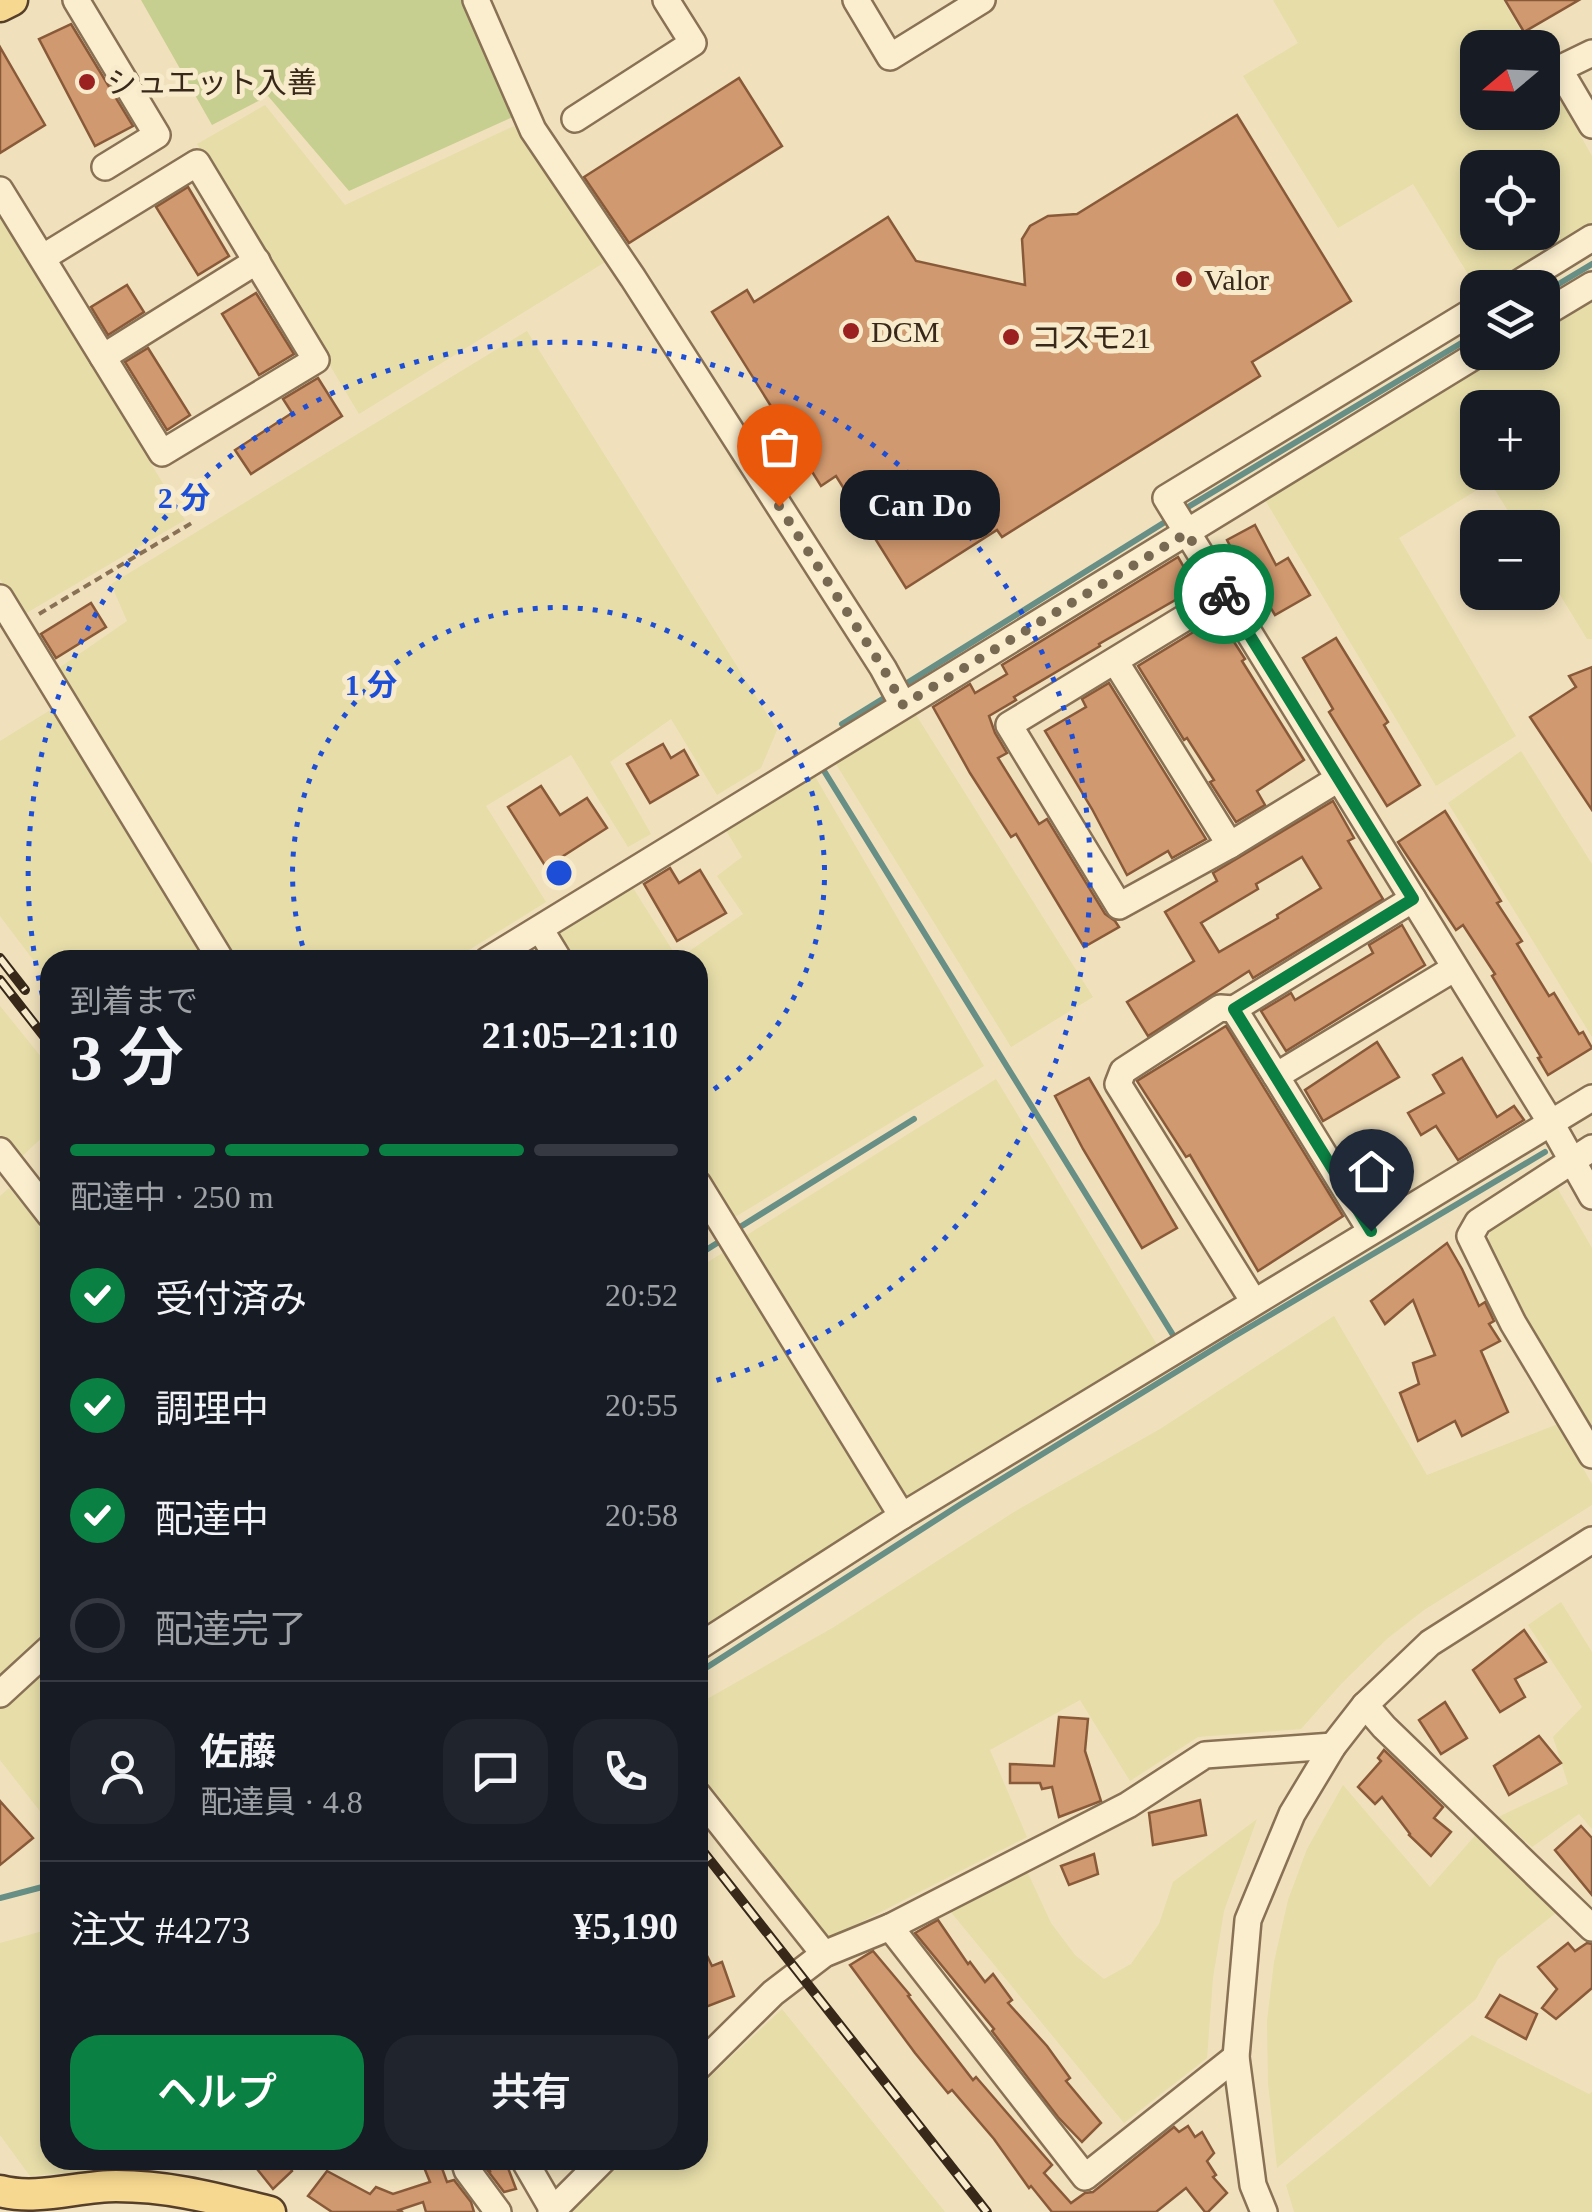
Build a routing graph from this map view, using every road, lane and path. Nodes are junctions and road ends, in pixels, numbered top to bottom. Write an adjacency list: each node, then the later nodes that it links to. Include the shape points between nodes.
1 (10, 0): 7 (main road)
2 (76, 0): 11 (street, via 157,136)
3 (476, 0): 28 (street, via 532,130)
4 (666, 0): 9 (street, via 694,43)
5 (856, 0): 6 (street, via 890,57)
6 (982, 0)
7 (0, 6)
8 (1592, 53): 10 (street, via 1559,69)
9 (575, 119)
10 (1592, 125)
11 (105, 167)
12 (0, 190): 14 (street)
13 (1592, 238): 16 (street)
14 (42, 258): 15 (street, via 197,163); 20 (street)
15 (256, 261): 20 (street); 20 (street, via 316,360 162,453)
16 (1540, 270)
17 (1592, 285): 18 (street)
18 (1560, 304)
19 (1460, 319): 23 (street, via 1166,498)
20 (103, 357)
21 (1460, 365): 23 (street)
22 (195, 521): 26 (path)
23 (1187, 533): 24 (street); 28 (street)
24 (1224, 594): 27 (street); 29 (street)
25 (0, 598): 26 (street)
26 (18, 627): 33 (street)
27 (1115, 661): 30 (street); 30 (street, via 1009,726 1119,906)
28 (903, 705): 32 (street)
29 (1338, 779): 30 (street); 31 (street)
30 (1230, 845)
31 (1413, 899): 36 (street); 37 (street)
32 (540, 929): 34 (street); 35 (street)
33 (215, 950)
34 (505, 950)
35 (553, 950)
36 (1455, 968): 38 (street); 40 (street)
37 (1234, 1009): 38 (street); 47 (street, via 1220,1008 1124,1071 1118,1084)
38 (1276, 1076): 46 (street)
39 (1592, 1098): 40 (street)
40 (1551, 1123): 42 (street); 46 (street)
41 (0, 1151): 45 (street)
42 (1582, 1155): 43 (street); 48 (street, via 1478,1222 1470,1236 1512,1323)
43 (1592, 1196)
44 (708, 1200): 49 (street)
45 (40, 1202)
46 (1371, 1231): 47 (street)
47 (1254, 1302): 49 (street)
48 (1592, 1455)
49 (902, 1516): 51 (street)
50 (1592, 1540): 54 (street, via 1430,1643)
51 (708, 1641)
52 (40, 1657): 53 (street)
53 (0, 1694)
54 (1365, 1705): 55 (street); 58 (street)
55 (1332, 1746): 57 (street, via 1205,1755 1128,1805); 61 (street, via 1292,1814 1248,1920)
56 (708, 1808): 59 (street)
57 (890, 1926): 59 (street); 61 (street, via 1085,2177)
58 (1592, 1928)
59 (824, 1954): 60 (street)
60 (708, 2057)
61 (1236, 2057): 71 (street, via 1253,2186)
62 (467, 2170): 70 (street)
63 (529, 2170): 68 (street)
64 (594, 2170): 68 (street)
65 (0, 2190): 67 (main road)
66 (0, 2201): 67 (main road)
67 (38, 2202): 69 (main road, via 112,2186 158,2187)
68 (552, 2211)
69 (270, 2212)
70 (498, 2212)
71 (1264, 2212)

